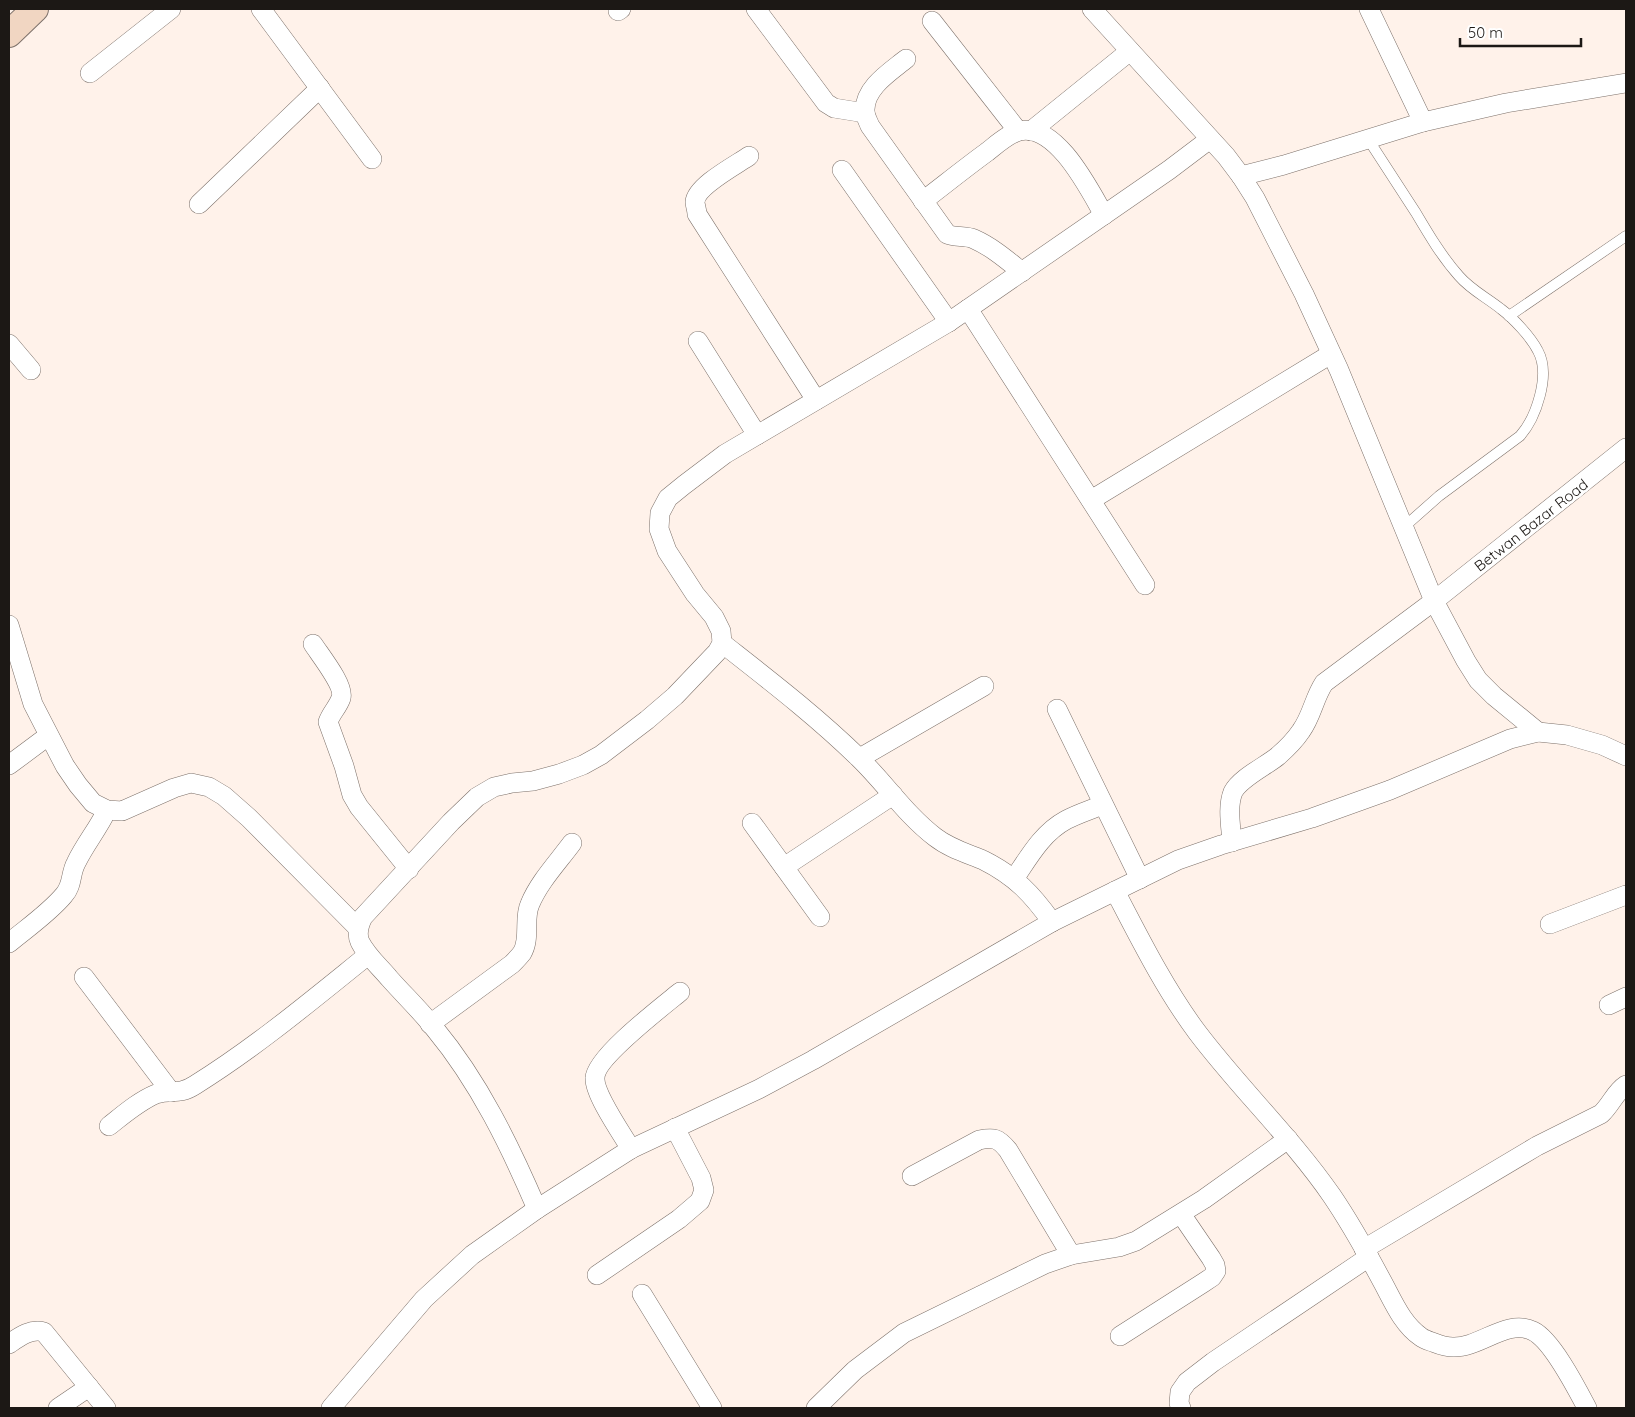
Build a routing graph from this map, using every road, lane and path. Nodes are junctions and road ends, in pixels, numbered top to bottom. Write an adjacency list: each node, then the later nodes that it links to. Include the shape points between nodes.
1 (36, 9): 8 (main road)
2 (171, 9): 11 (street)
3 (261, 9): 13 (street)
4 (756, 9): 14 (street, via 826,103 834,108)
5 (1092, 9): 9 (street)
6 (1368, 9): 15 (street)
7 (932, 21): 16 (street)
8 (9, 34)
9 (1130, 51): 16 (street); 17 (street)
10 (906, 59): 14 (street, via 870,92)
11 (90, 73)
12 (1626, 84): 15 (street, via 1506,103)
13 (320, 88): 20 (street); 24 (street)
14 (865, 114): 23 (street)
15 (1423, 122): 18 (street)
16 (1024, 131): 23 (street, via 1000,142); 25 (street, via 1046,136 1061,150)
17 (1210, 139): 22 (street); 25 (street)
18 (1368, 139): 22 (street); 29 (lane, via 1444,258 1473,291)
19 (749, 156): 35 (street, via 699,192 695,201 697,214)
20 (372, 159)
21 (842, 170): 30 (street)
22 (1241, 176): 33 (street, via 1268,222)
23 (923, 201): 27 (street, via 947,234 974,239 996,251)
24 (199, 204)
25 (1104, 215): 27 (street)
26 (1626, 236): 29 (lane)
27 (1022, 272): 28 (street)
28 (968, 309): 30 (street); 38 (street)
29 (1509, 316): 39 (lane, via 1538,351 1542,362 1536,412 1520,436 1439,496)
30 (949, 322): 35 (street)
31 (698, 341): 36 (street)
32 (9, 344): 34 (street)
33 (1331, 354): 38 (street); 39 (street)
34 (31, 370)
35 (816, 400): 36 (street)
36 (758, 435): 43 (street, via 725,454 684,485 668,498 660,513 659,529 667,551 714,617 721,631)
37 (1626, 448): 41 (street, Betwan Bazar Road)
38 (1091, 500): 40 (street)
39 (1404, 527): 41 (street)
40 (1145, 585)
41 (1434, 601): 47 (street, via 1478,680); 56 (street, Betwan Bazar Road, via 1324,682 1302,730 1294,740 1234,791)
42 (9, 626): 48 (street, via 33,704)
43 (722, 643): 50 (street); 59 (street, via 675,696 601,755 559,774 494,788 477,797)
44 (313, 644): 59 (street, via 342,694 328,722 352,795)
45 (984, 686): 50 (street)
46 (1056, 710): 53 (street)
47 (1538, 732): 49 (street, via 1567,735); 56 (street, via 1502,742 1390,790)
48 (48, 736): 51 (street); 54 (street, via 78,785 93,803)
49 (1626, 756)
50 (860, 758): 52 (street)
51 (9, 765)
52 (893, 795): 58 (street); 60 (street, via 934,837)
53 (1102, 805): 60 (street, via 1066,820 1050,831); 61 (street)
54 (107, 810): 67 (street, via 122,811 191,783 209,787 249,818); 68 (street, via 77,861 70,888)
55 (752, 823): 58 (street)
56 (1232, 842): 61 (street, via 1178,860)
57 (572, 843): 74 (street, via 529,905 526,943 522,953 512,964)
58 (784, 867): 64 (street)
59 (409, 868): 67 (street, via 363,917)
60 (1014, 879): 65 (street, via 1036,900)
61 (1140, 879): 62 (street)
62 (1115, 891): 65 (street); 79 (street, via 1196,1032)
63 (1626, 895): 66 (street)
64 (820, 917)
65 (1052, 922): 78 (street, via 813,1060)
66 (1550, 924)
67 (358, 928): 69 (street, via 359,940)
68 (9, 943)
69 (368, 955): 74 (street); 76 (street, via 270,1033 204,1080 185,1091)
70 (84, 977): 76 (street)
71 (680, 992): 80 (street, via 604,1059 594,1078 602,1100)
72 (1626, 997): 73 (street)
73 (1609, 1005)
74 (430, 1024): 82 (street, via 485,1103 518,1165)
75 (1626, 1085): 84 (street, via 1601,1114 1537,1146)
76 (171, 1092): 77 (street, via 149,1098)
77 (109, 1126)
78 (675, 1128): 80 (street); 86 (street, via 701,1178 704,1190 700,1201)
79 (1288, 1139): 83 (street); 84 (street, via 1333,1197)
80 (631, 1150): 82 (street)
81 (912, 1176): 85 (street, via 979,1140 990,1138 1000,1141)
82 (536, 1208): 94 (street, via 472,1255 436,1287)
83 (1181, 1214): 85 (street, via 1136,1241); 88 (street, via 1212,1258 1216,1271 1203,1283)
84 (1366, 1253): 96 (street, via 1187,1382 1180,1392); 97 (street, via 1400,1315 1422,1339 1454,1347 1507,1330 1522,1328 1534,1331 1573,1380)
85 (1071, 1255): 91 (street, via 1045,1264 904,1333 855,1370)
86 (596, 1275)
87 (642, 1294): 95 (street)
88 (1120, 1336)
89 (9, 1344): 90 (street, via 37,1329 44,1332)
90 (90, 1387): 92 (street); 93 (street)
91 (822, 1406)
92 (58, 1408)
93 (106, 1408)
94 (331, 1408)
95 (712, 1408)
96 (1181, 1408)
97 (1586, 1408)

